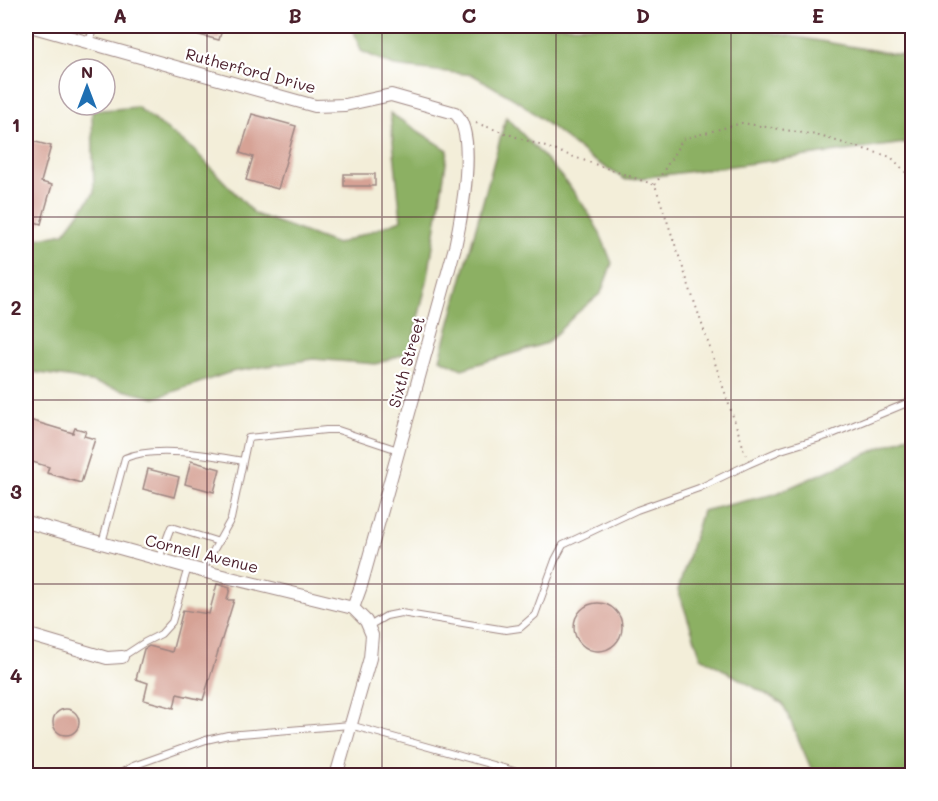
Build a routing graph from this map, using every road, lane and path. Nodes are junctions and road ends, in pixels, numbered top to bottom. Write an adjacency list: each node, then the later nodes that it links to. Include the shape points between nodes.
1 (30, 26): 3 (street, Rutherford Drive)
2 (94, 26): 3 (lane)
3 (89, 42): 4 (street, Rutherford Drive, via 315,106 345,105 391,94 455,113)
4 (460, 119): 6 (path); 8 (street, Sixth Street, via 465,134 464,208)
5 (912, 179): 6 (path, via 891,157 816,135 742,123 683,138)
6 (655, 185): 10 (path)
7 (912, 401): 10 (lane)
8 (398, 450): 9 (lane, via 338,430 326,430 248,438); 17 (street, Sixth Street)
9 (243, 461): 12 (lane, via 231,519); 13 (lane, via 181,453 138,453 125,458)
10 (749, 464): 18 (lane, via 563,545 536,615 520,628 506,630 401,613)
11 (26, 522): 13 (street, Cornell Avenue)
12 (219, 542): 14 (lane, via 171,527); 16 (lane)
13 (102, 544): 14 (street, Cornell Avenue)
14 (159, 560): 15 (street, Cornell Avenue)
15 (188, 567): 16 (street, Cornell Avenue); 20 (lane, via 172,622 161,634)
16 (202, 571): 17 (street, Cornell Avenue)
17 (353, 608): 18 (street)
18 (367, 624): 21 (street, via 372,635 370,658)
19 (26, 634): 20 (street, via 107,658)
20 (122, 657)
21 (350, 725): 22 (lane, via 228,735 133,766); 23 (street); 24 (lane)
22 (116, 776)
23 (336, 776)
24 (532, 776)

